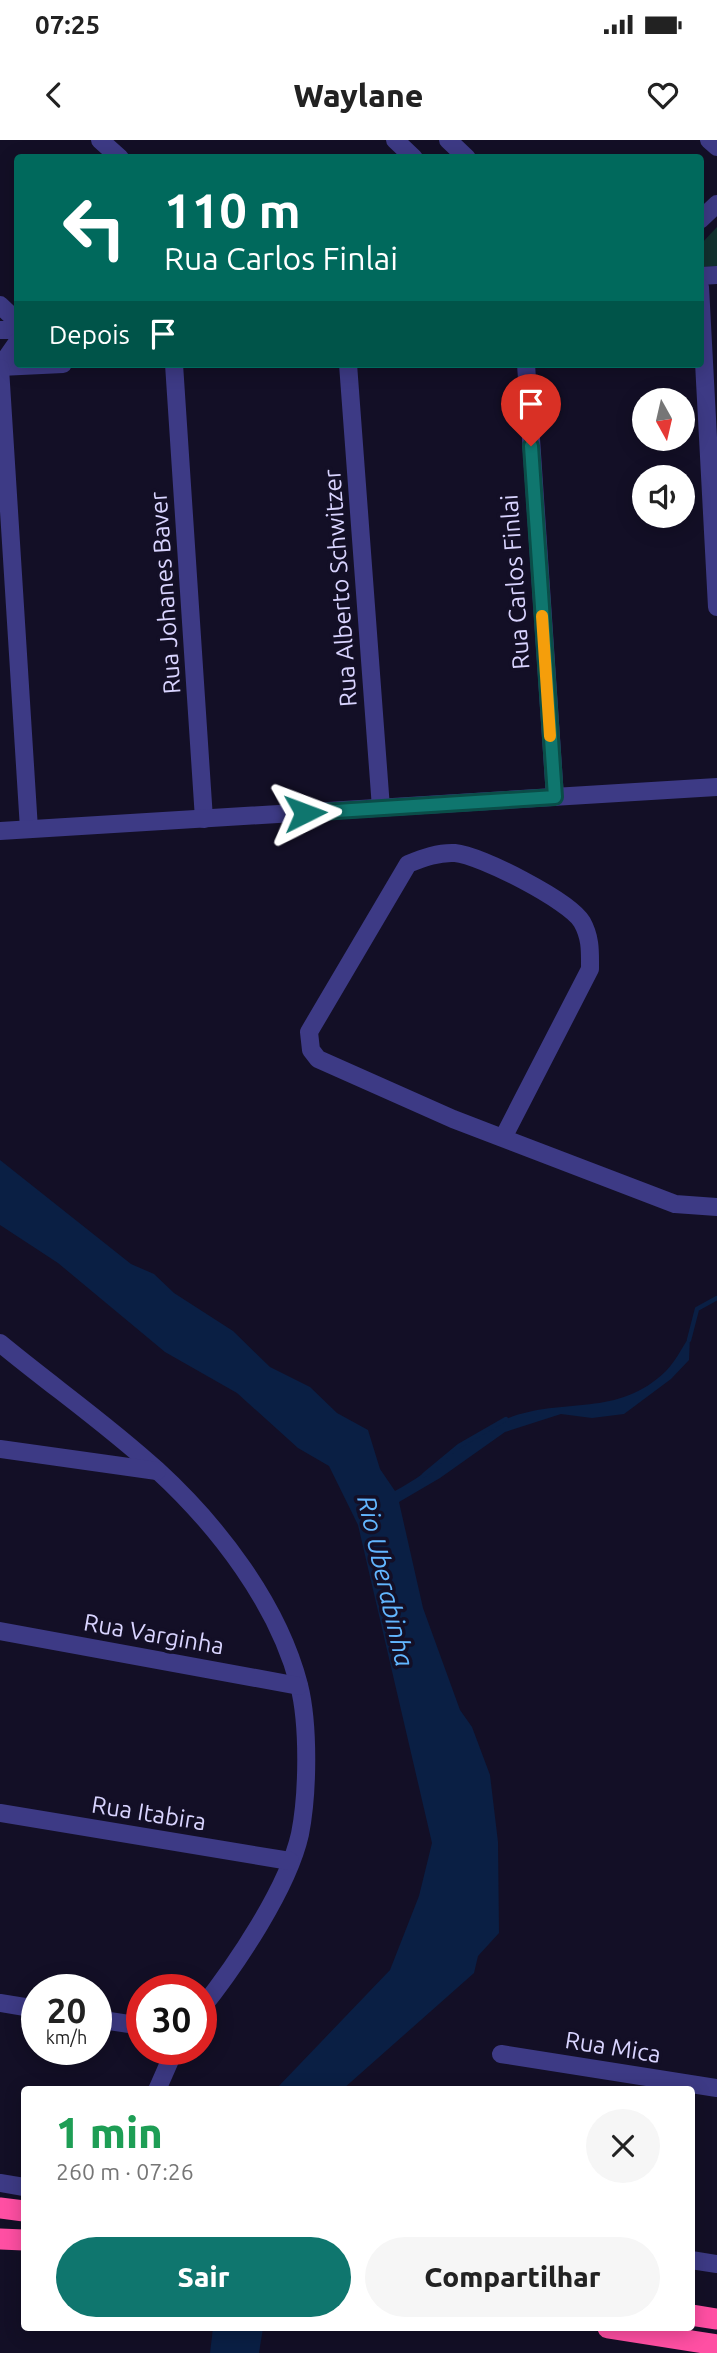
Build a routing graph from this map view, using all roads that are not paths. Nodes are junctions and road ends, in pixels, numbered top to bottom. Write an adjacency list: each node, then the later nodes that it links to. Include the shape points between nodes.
1 (100, 140): 6 (street)
2 (395, 140): 7 (street)
3 (447, 140): 8 (street)
4 (709, 140): 5 (street)
5 (717, 147)
6 (116, 154)
7 (410, 154)
8 (463, 154)
9 (717, 204): 10 (street)
10 (704, 216)
11 (0, 305): 12 (street)
12 (14, 318)
13 (707, 321): 19 (street)
14 (14, 347): 15 (street)
15 (0, 368): 24 (street)
16 (174, 368): 23 (street, Rua Johanes Baver)
17 (348, 368): 22 (street, Rua Alberto Schwitzer)
18 (526, 368): 21 (street, Rua Carlos Finlai)
19 (717, 607)
20 (717, 787): 21 (street)
21 (555, 797): 22 (street)
22 (381, 808): 23 (street)
23 (204, 819): 24 (street)
24 (29, 829): 25 (street)
25 (0, 831)
26 (503, 1138): 26 (street, via 590,969 591,944 581,920 537,888 479,859 455,853 431,856 408,864 309,1032 311,1050 318,1059); 27 (street, via 675,1204)
27 (717, 1207)
28 (0, 1343): 30 (street)
29 (0, 1448): 30 (street)
30 (157, 1471): 32 (street, via 216,1534 251,1582 278,1631)
31 (0, 1631): 32 (street, Rua Varginha)
32 (299, 1686): 34 (street, via 304,1780 300,1834)
33 (0, 1814): 34 (street, Rua Itabira)
34 (290, 1861): 35 (street, via 257,1929)
35 (217, 1986)
36 (0, 2003): 37 (street)
37 (21, 2006)
38 (501, 2054): 41 (street, Rua Mica)
39 (168, 2065): 40 (street)
40 (159, 2086)
41 (717, 2088)
42 (0, 2183): 43 (street)
43 (21, 2186)
44 (0, 2208): 45 (highway)
45 (21, 2211)
46 (0, 2239): 47 (highway)
47 (21, 2240)
48 (695, 2261): 49 (street)
49 (717, 2264)
50 (695, 2316): 51 (highway)
51 (717, 2319)
52 (627, 2331): 53 (highway)
53 (717, 2345)

